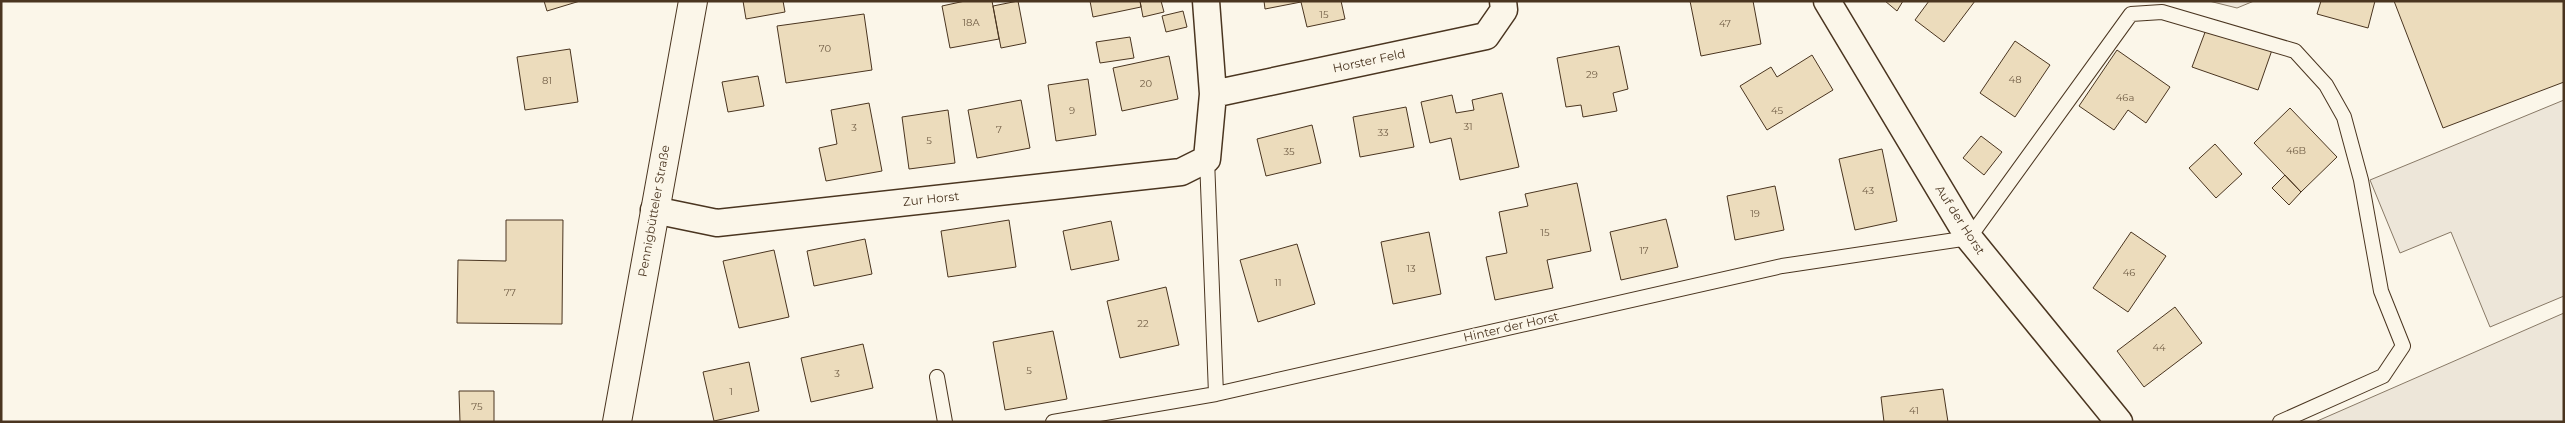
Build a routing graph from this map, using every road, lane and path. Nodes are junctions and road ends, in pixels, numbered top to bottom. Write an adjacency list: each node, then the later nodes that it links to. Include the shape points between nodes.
1 (693, 1): 7 (street, Pennigbütteler Straße)
2 (1206, 1): 5 (street)
3 (1503, 1): 5 (street, Horster Feld, via 1504,10 1486,36)
4 (1827, 1): 8 (street, Auf der Horst)
5 (1213, 94): 6 (street)
6 (1207, 159): 7 (street, Zur Horst, via 1181,172 717,222); 10 (lane)
7 (654, 210): 11 (street, Pennigbütteler Straße)
8 (1969, 238): 10 (lane, Hinter der Horst, via 1782,266); 14 (street, Auf der Horst); 15 (lane, via 2131,14 2162,12 2296,51 2326,85 2344,117 2361,180 2382,291 2403,346 2383,376)
9 (937, 377): 12 (lane)
10 (1216, 394): 13 (lane, Hinter der Horst)
11 (617, 422)
12 (945, 422)
13 (1053, 422)
14 (2119, 422)
15 (2280, 422)

